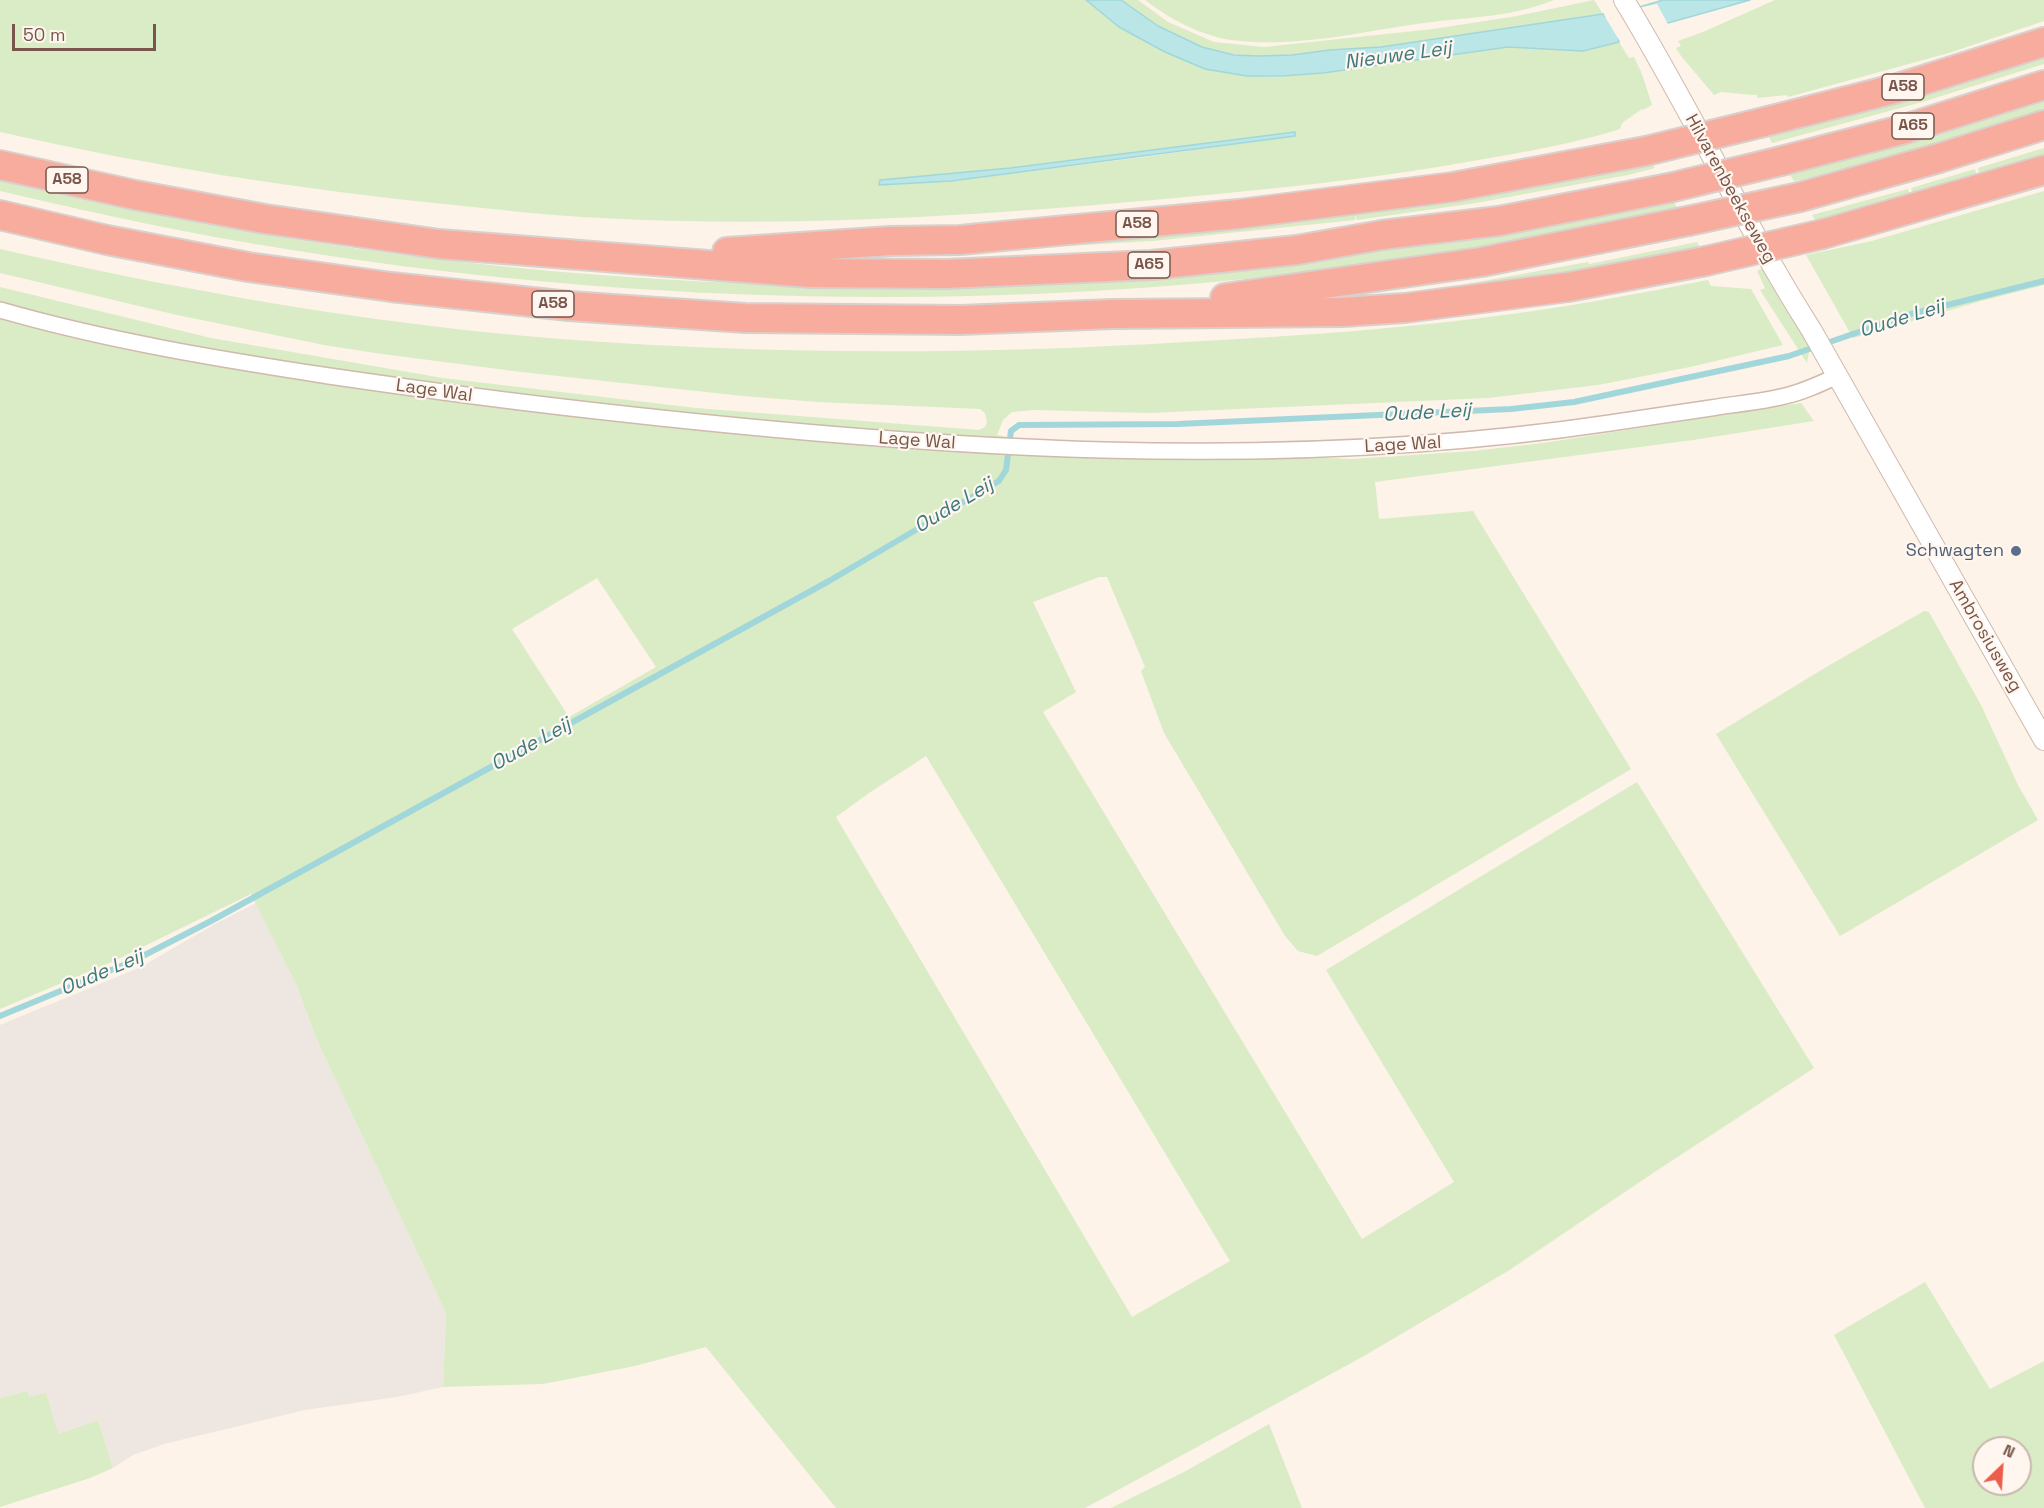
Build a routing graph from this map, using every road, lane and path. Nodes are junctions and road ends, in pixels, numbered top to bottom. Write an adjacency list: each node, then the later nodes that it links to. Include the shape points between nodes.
1 (1624, 0): 11 (street, Hilvarenbeekseweg, via 1780,282)
2 (2044, 42): 8 (highway, A58, bridge, via 1898,88 1760,123 1646,151 1454,187 1239,214 960,240)
3 (2044, 85): 8 (highway, A65, bridge, via 1905,129 1669,188 1499,221 1297,250 1152,265 946,274 821,273)
4 (2044, 125): 10 (highway, A65, bridge, via 1800,197 1688,221 1481,262)
5 (0, 165): 8 (highway, A58, via 265,219 439,244)
6 (2044, 170): 10 (highway, A58, bridge, via 1823,234 1568,287 1342,312)
7 (0, 215): 10 (highway, A58, via 248,267 569,306 745,318 960,320)
8 (624, 259)
9 (0, 310): 11 (street, Lage Wal, via 163,349 439,392 779,431 1024,447 1288,450 1475,441 1786,396)
10 (1113, 314)
11 (1837, 376): 12 (street, Ambrosiusweg)
12 (2044, 740)

